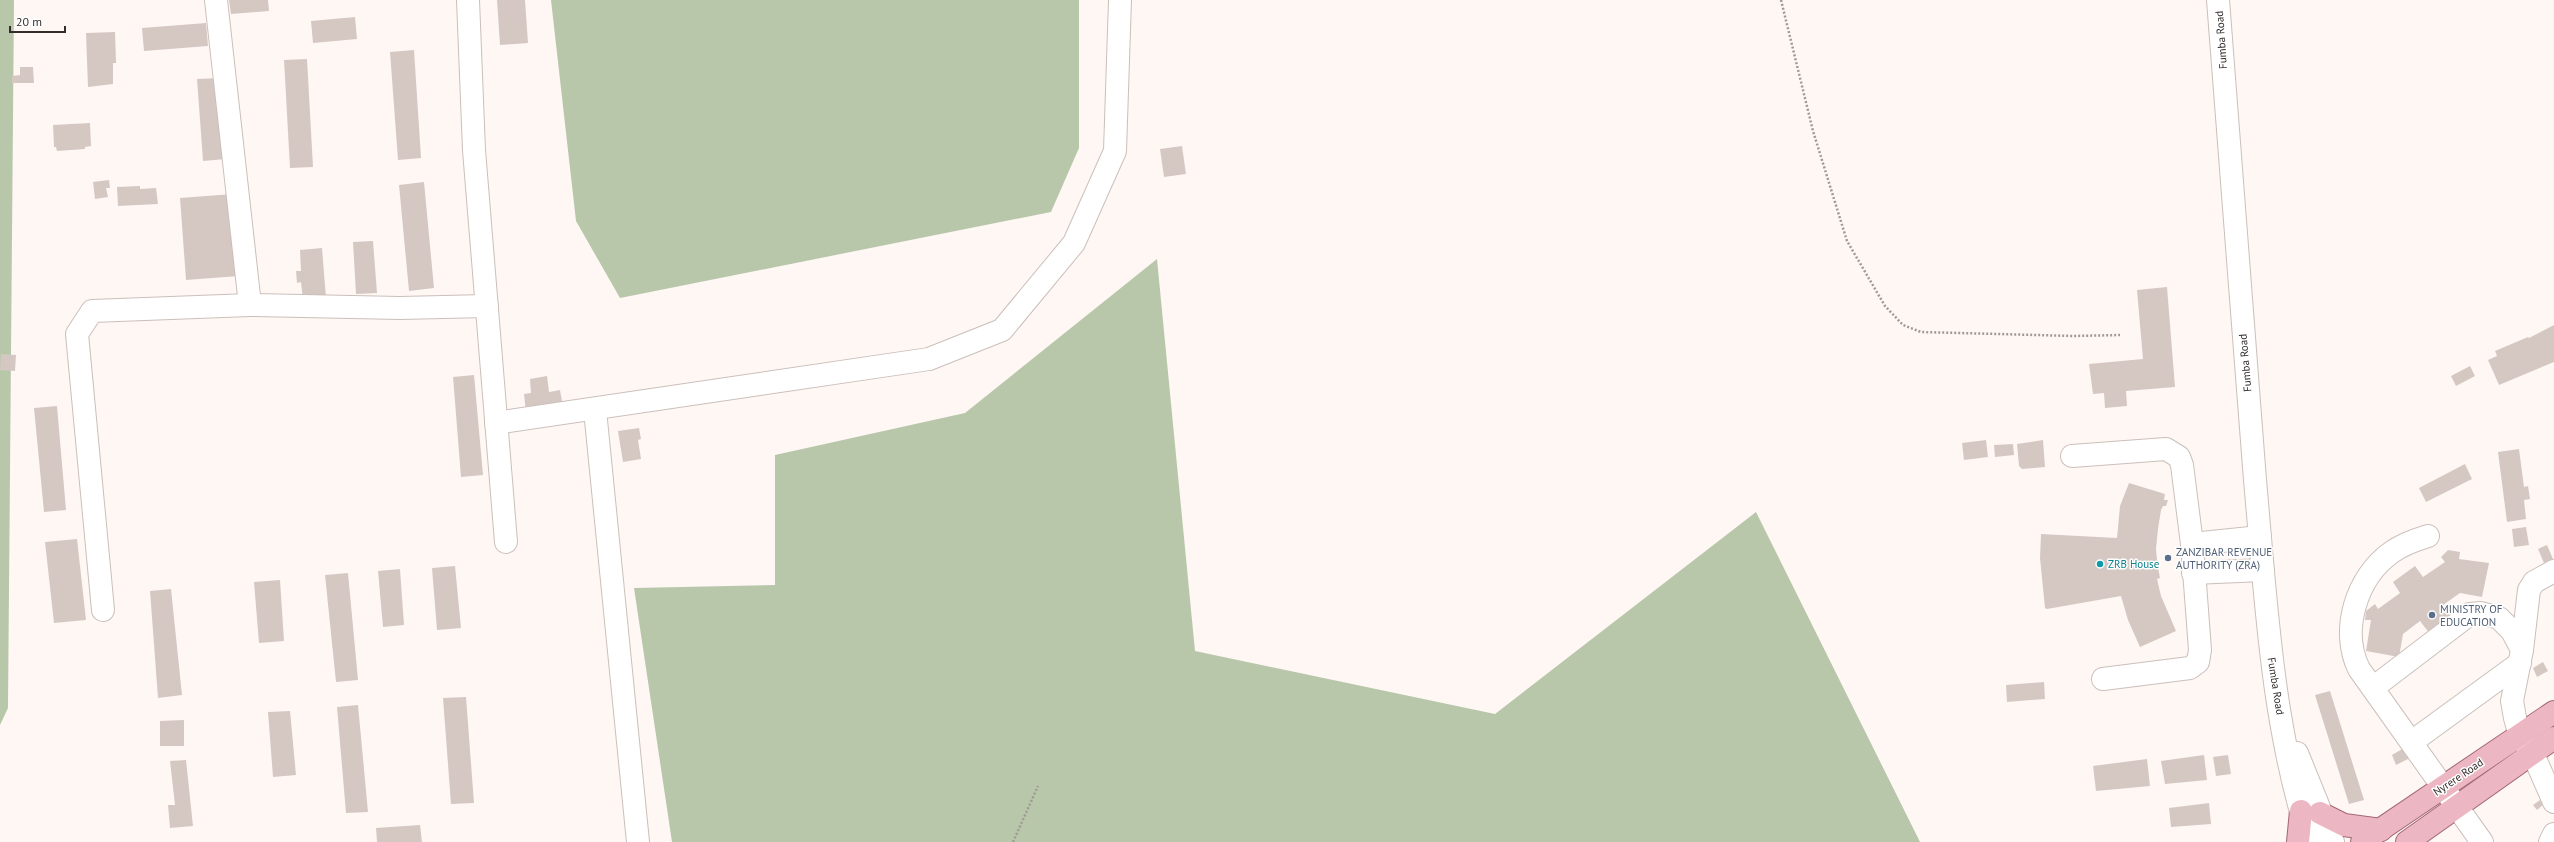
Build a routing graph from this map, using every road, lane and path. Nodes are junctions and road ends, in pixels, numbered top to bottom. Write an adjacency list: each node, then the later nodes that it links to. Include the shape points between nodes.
1 (216, 0): 6 (street)
2 (468, 0): 7 (street, via 474,150)
3 (1120, 0): 9 (street, via 1115,151 1074,243 1002,330 929,359)
4 (1780, 0): 8 (path, via 1813,131 1848,241 1885,306 1903,325 1921,332)
5 (2218, 0): 13 (street, Fumba Road)
6 (250, 305): 7 (street, via 400,308); 19 (street, via 92,312 76,334)
7 (487, 306): 10 (street)
8 (2120, 335)
9 (595, 410): 10 (street); 35 (street)
10 (496, 423): 14 (street)
11 (2072, 456): 15 (street, via 2166,449 2173,452 2179,457 2182,465)
12 (2428, 536): 22 (street, via 2408,543 2379,563 2362,588 2356,603 2351,636 2354,657)
13 (2260, 537): 15 (street); 16 (street, Fumba Road)
14 (506, 542)
15 (2192, 544): 18 (street)
16 (2263, 570): 18 (street); 32 (street, Fumba Road, via 2270,644 2289,768)
17 (2554, 571): 20 (street, via 2534,582 2529,590)
18 (2193, 573): 21 (street, via 2200,650 2198,662 2190,668)
19 (103, 610)
20 (2521, 656): 22 (street, via 2512,631 2499,618 2481,613 2470,614); 24 (street, via 2512,701); 26 (street)
21 (2103, 679)
22 (2374, 687): 26 (street)
23 (2554, 712): 24 (main road, Nyrere Road)
24 (2520, 736): 27 (street); 29 (main road, Nyrere Road)
25 (2554, 738): 27 (main road)
26 (2413, 741): 29 (street)
27 (2533, 754): 30 (street); 31 (main road)
28 (1038, 786): 36 (path)
29 (2444, 786): 31 (street); 33 (main road, Nyrere Road)
30 (2554, 802)
31 (2458, 806): 41 (main road); 42 (street)
32 (2311, 812): 33 (main road, via 2344,825); 37 (main road); 38 (street, Fumba Road); 39 (street, Fumba Road)
33 (2381, 830): 40 (main road, Nyrere Road)
34 (2554, 834): 43 (street)
35 (638, 842)
36 (1013, 842)
37 (2298, 842)
38 (2310, 842)
39 (2333, 842)
40 (2362, 842)
41 (2407, 842)
42 (2482, 842)
43 (2550, 842)

